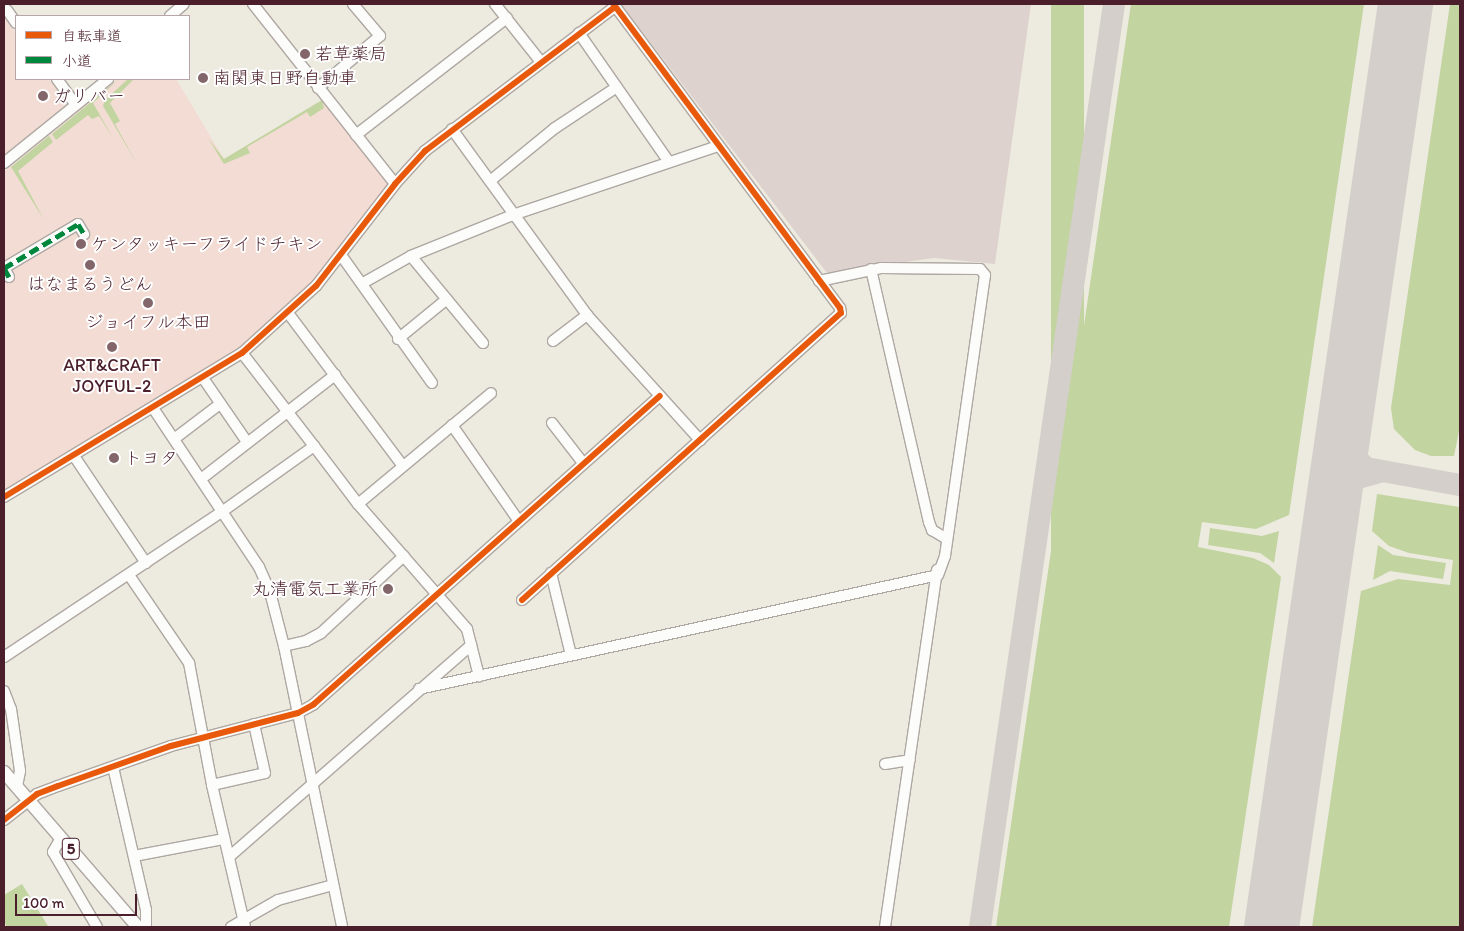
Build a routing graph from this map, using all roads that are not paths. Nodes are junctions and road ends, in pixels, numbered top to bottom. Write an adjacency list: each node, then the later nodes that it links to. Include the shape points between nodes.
1 (184, 4): 7 (street)
2 (252, 4): 15 (street)
3 (353, 4): 15 (street, via 380,36)
4 (495, 4): 8 (street)
5 (614, 5): 10 (street); 19 (street)
6 (9, 9): 9 (street)
7 (171, 15)
8 (507, 18): 11 (street); 18 (street)
9 (15, 21)
10 (579, 33): 11 (street); 14 (street)
11 (541, 62): 17 (street)
12 (58, 80): 16 (street)
13 (107, 80): 16 (street)
14 (617, 87): 20 (street); 22 (street, via 555,128)
15 (318, 88): 18 (street)
16 (76, 105): 21 (street)
17 (452, 129): 22 (street); 23 (street)
18 (356, 135): 23 (street)
19 (718, 146): 20 (street); 30 (street)
20 (669, 162): 24 (street)
21 (4, 163)
22 (490, 181): 24 (street)
23 (395, 184): 26 (street)
24 (513, 215): 27 (street); 34 (street)
25 (84, 234): 29 (street, via 78,224 4,268)
26 (341, 254): 31 (street); 33 (street, via 316,286)
27 (411, 256): 31 (street); 32 (street)
28 (871, 269): 30 (street); 61 (street, via 929,522 932,530); 61 (street, via 980,269 985,275 955,490)
29 (9, 277)
30 (819, 281): 50 (street, via 840,308 840,317)
31 (363, 283): 35 (street)
32 (447, 299): 35 (street); 37 (street)
33 (288, 313): 38 (street); 39 (street)
34 (587, 315): 36 (street); 43 (street)
35 (398, 339): 41 (street)
36 (553, 341)
37 (483, 343)
38 (242, 352): 40 (street); 46 (street)
39 (335, 376): 46 (street); 55 (street)
40 (203, 378): 44 (street); 45 (street)
41 (432, 383)
42 (491, 393): 48 (street)
43 (660, 396): 50 (street); 54 (street)
44 (220, 404): 49 (street); 51 (street)
45 (153, 408): 49 (street); 53 (street)
46 (288, 410): 51 (street); 52 (street)
47 (552, 423): 54 (street)
48 (452, 426): 55 (street); 60 (street)
49 (174, 439): 56 (street)
50 (700, 440): 64 (street)
51 (248, 442): 56 (street)
52 (314, 446): 58 (street); 59 (street)
53 (74, 456): 57 (street); 63 (street)
54 (583, 463): 60 (street)
55 (403, 466): 58 (street)
56 (201, 479): 59 (street)
57 (4, 497)
58 (358, 504): 62 (street)
59 (223, 512): 63 (street); 70 (street, via 259,567 275,607)
60 (518, 520): 67 (street)
61 (945, 538): 66 (street)
62 (404, 556): 67 (street); 70 (street, via 321,633 306,641)
63 (146, 563): 65 (street)
64 (551, 573): 68 (street); 71 (street)
65 (129, 575): 72 (street); 78 (street, via 189,663)
66 (938, 575): 71 (street); 79 (street)
67 (436, 594): 69 (street, via 467,628); 76 (street, via 314,704)
68 (522, 600)
69 (471, 645): 73 (street); 74 (street)
70 (284, 646): 76 (street)
71 (571, 655): 73 (street)
72 (4, 657)
73 (479, 676): 74 (street)
74 (419, 689): 83 (street)
75 (4, 691): 85 (street, via 11,709 20,771)
76 (298, 713): 77 (street); 83 (street)
77 (254, 724): 78 (street); 84 (street, via 265,772)
78 (202, 737): 81 (street); 84 (street)
79 (910, 760): 80 (street); 99 (street)
80 (885, 764)
81 (113, 767): 86 (street); 90 (street)
82 (4, 772): 85 (main road, 5)
83 (314, 783): 91 (street); 92 (street)
84 (212, 785): 89 (street)
85 (17, 786): 86 (main road, 5)
86 (28, 800): 87 (street); 88 (main road, 5)
87 (4, 820)
88 (61, 838): 94 (street, via 53,852); 95 (main road, 5)
89 (224, 839): 90 (street); 91 (street)
90 (134, 856): 96 (street, via 146,910)
91 (229, 857): 93 (street)
92 (333, 885): 93 (street, via 294,893); 98 (street)
93 (244, 924): 97 (street)
94 (97, 927)
95 (138, 927)
96 (146, 927)
97 (231, 927)
98 (342, 927)
99 (885, 927)

